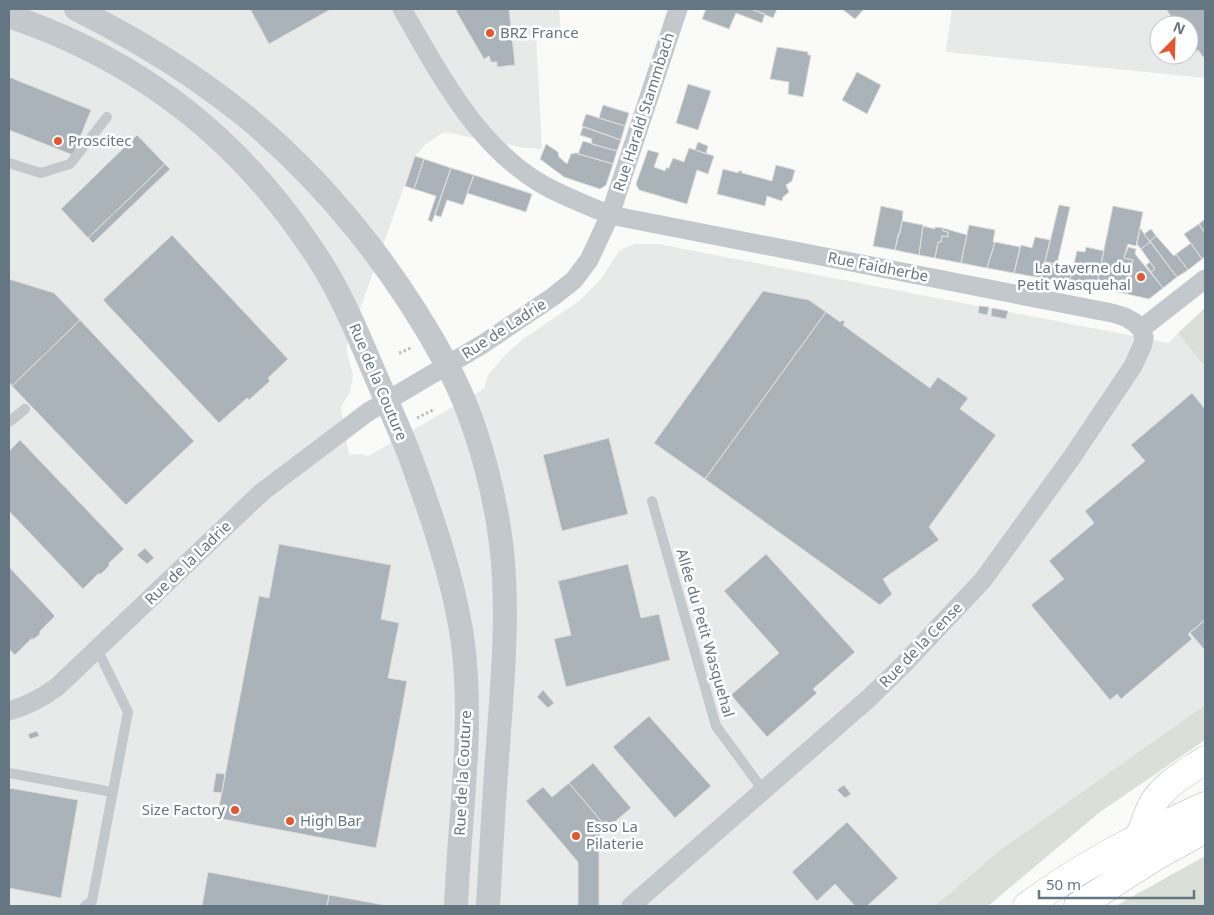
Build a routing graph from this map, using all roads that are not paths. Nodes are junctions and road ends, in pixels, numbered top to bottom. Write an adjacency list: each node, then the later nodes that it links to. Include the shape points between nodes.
1 (76, 9): 10 (street, via 122,32 189,74 246,116 303,169 386,267)
2 (402, 9): 7 (street, Rue Faidherbe, via 458,102 493,145 540,183)
3 (678, 9): 7 (street, Rue Harald Stammbach)
4 (9, 16): 11 (street, Rue de la Couture, via 60,36 132,73 197,118 237,156 279,203 314,250 339,294)
5 (107, 116): 6 (lane, via 70,164 41,173)
6 (9, 163)
7 (610, 214): 9 (street, Rue Faidherbe, via 1112,313 1125,317); 10 (street, Rue de Ladrie, via 589,260 574,280 483,344)
8 (1205, 279): 9 (street)
9 (1141, 329): 19 (street, Rue de la Cense, via 1143,344 1133,366 983,580 897,671)
10 (447, 365): 11 (street, Rue de Ladrie); 26 (street, via 480,448 493,498 504,576 503,682)
11 (378, 406): 15 (street, Rue de la Ladrie, via 262,492); 25 (street, Rue de la Couture, via 416,474 446,566 464,650 466,741)
12 (25, 410): 13 (lane)
13 (9, 422)
14 (652, 501): 19 (lane, Allée du Petit Wasquehal, via 716,726)
15 (98, 650): 16 (street, Rue de la Ladrie, via 41,699); 20 (lane, via 128,712)
16 (9, 711)
17 (1205, 760): 23 (main road, via 1172,782 1158,797 1151,806)
18 (9, 773): 20 (lane)
19 (763, 790): 27 (street, Rue de la Cense)
20 (112, 792): 24 (lane, via 92,901)
21 (1205, 806): 23 (main road)
22 (1205, 829): 29 (main road)
23 (1140, 837): 28 (main road, via 1075,872)
24 (84, 906)
25 (456, 906)
26 (488, 906)
27 (631, 906)
28 (1027, 906)
29 (1078, 906)

